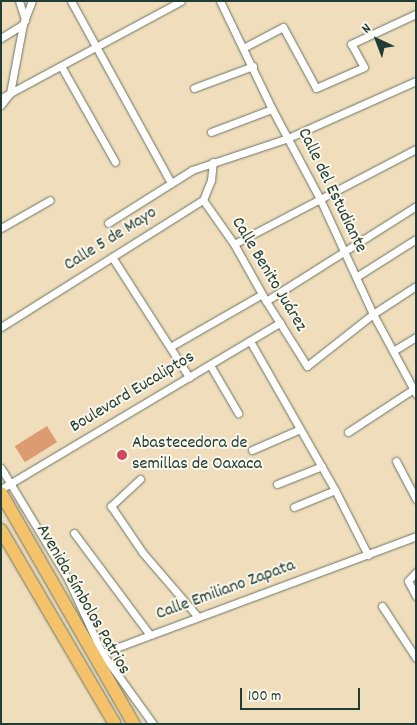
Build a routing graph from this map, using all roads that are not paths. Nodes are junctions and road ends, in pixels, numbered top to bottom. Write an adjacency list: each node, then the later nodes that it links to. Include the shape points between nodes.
1 (19, 1): 7 (street)
2 (32, 1): 7 (street)
3 (71, 1): 9 (street)
4 (180, 1): 9 (street)
5 (220, 1): 10 (street, Calle del Estudiante)
6 (416, 14): 10 (street, via 351,44 364,67 316,88 283,27)
7 (24, 22): 8 (street); 15 (street)
8 (1, 38)
9 (96, 47): 11 (street); 24 (street)
10 (243, 48): 12 (street, Calle del Estudiante)
11 (61, 66): 15 (street); 22 (street)
12 (253, 66): 14 (street); 18 (street, Calle del Estudiante)
13 (416, 81): 20 (street)
14 (194, 88)
15 (10, 93): 16 (street); 17 (street)
16 (1, 98)
17 (1, 105)
18 (272, 109): 19 (street); 20 (street, Calle del Estudiante)
19 (211, 132)
20 (288, 138): 23 (street); 25 (street, Calle del Estudiante)
21 (416, 150): 25 (street)
22 (115, 162)
23 (213, 162): 24 (street); 27 (street)
24 (171, 183): 29 (street)
25 (320, 199): 32 (street); 33 (street, Calle del Estudiante)
26 (50, 200): 30 (street)
27 (204, 200): 32 (street, Calle Benito Juárez); 34 (street, Calle 5 de Mayo)
28 (416, 206): 33 (street)
29 (108, 223)
30 (1, 228)
31 (416, 239): 35 (street)
32 (234, 244): 37 (street, Calle Benito Juárez)
33 (345, 253): 35 (street, Calle del Estudiante); 37 (street)
34 (112, 257): 40 (street, Calle 5 de Mayo); 43 (street)
35 (356, 277): 38 (street, Calle del Estudiante)
36 (416, 286): 38 (street)
37 (264, 298): 39 (street, Calle Benito Juárez); 43 (street)
38 (373, 314): 39 (street, Calle Benito Juárez, via 307,366); 44 (street, Calle del Estudiante)
39 (280, 323): 42 (street, Boulevard Eucaliptos)
40 (1, 327)
41 (416, 337): 44 (street)
42 (250, 341): 45 (street, Boulevard Eucaliptos); 49 (street)
43 (170, 347): 46 (street)
44 (393, 351): 47 (street, Calle del Estudiante)
45 (210, 365): 46 (street, Boulevard Eucaliptos); 48 (street)
46 (189, 377): 56 (street, Boulevard Eucaliptos)
47 (415, 390): 50 (street)
48 (238, 413)
49 (300, 429): 51 (street); 53 (street)
50 (348, 432)
51 (252, 450)
52 (396, 461): 61 (street)
53 (322, 466): 57 (street); 59 (street)
54 (1, 468): 56 (street)
55 (140, 479): 70 (street, via 111,506 143,553)
56 (11, 483): 58 (street, Boulevard Eucaliptos); 72 (street, via 68,579)
57 (277, 484)
58 (1, 489)
59 (335, 490): 62 (street); 66 (street)
60 (1, 493): 72 (highway, Avenida Símbolos Patrios)
61 (416, 499)
62 (294, 507)
63 (1, 530): 74 (highway, Avenida Símbolos Patrios)
64 (74, 533): 71 (street)
65 (416, 536): 66 (street, Calle Emiliano Zapata)
66 (368, 555): 70 (street, Calle Emiliano Zapata)
67 (416, 572): 68 (street, via 408,581)
68 (416, 596)
69 (382, 606): 73 (street)
70 (198, 617): 71 (street, Calle Emiliano Zapata)
71 (150, 635): 72 (street, Calle Emiliano Zapata)
72 (98, 654): 75 (highway, Avenida Símbolos Patrios); 76 (street)
73 (416, 658)
74 (116, 724)
75 (134, 724)
76 (153, 724)

